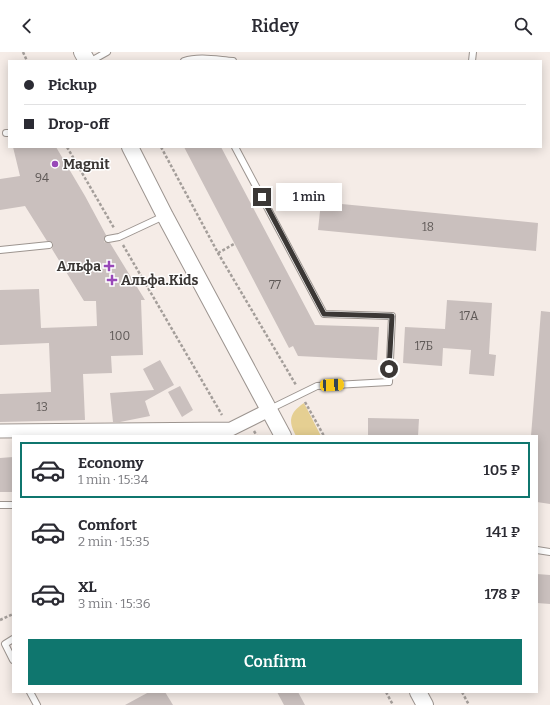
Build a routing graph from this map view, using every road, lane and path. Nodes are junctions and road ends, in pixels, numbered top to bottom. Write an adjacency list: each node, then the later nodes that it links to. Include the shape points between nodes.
1 (108, 52): 2 (lane)
2 (93, 60)
3 (186, 60): 4 (lane)
4 (206, 60)
5 (68, 148): 10 (path)
6 (131, 148): 9 (street)
7 (162, 148): 15 (path)
8 (236, 148): 16 (lane, via 324,314 392,316 389,382 317,386)
9 (165, 216): 10 (lane); 17 (street)
10 (119, 237): 11 (lane); 18 (path)
11 (108, 239)
12 (234, 244): 15 (path)
13 (49, 245): 14 (lane)
14 (0, 250)
15 (218, 253): 16 (path)
16 (301, 394): 17 (lane); 22 (path)
17 (269, 410): 18 (street); 21 (street)
18 (231, 429): 20 (street)
19 (0, 431): 20 (street)
20 (207, 432)
21 (282, 435)
22 (323, 435)
23 (0, 505): 24 (lane)
24 (12, 505)
25 (538, 550): 26 (lane)
26 (550, 552)
27 (12, 614): 28 (path)
28 (0, 620)
29 (12, 640): 30 (lane, via 5,644)
30 (12, 658)
31 (31, 693): 35 (lane)
32 (387, 693): 36 (path)
33 (419, 693): 37 (street)
34 (463, 693): 38 (path)
35 (37, 705)
36 (393, 705)
37 (425, 705)
38 (469, 705)

